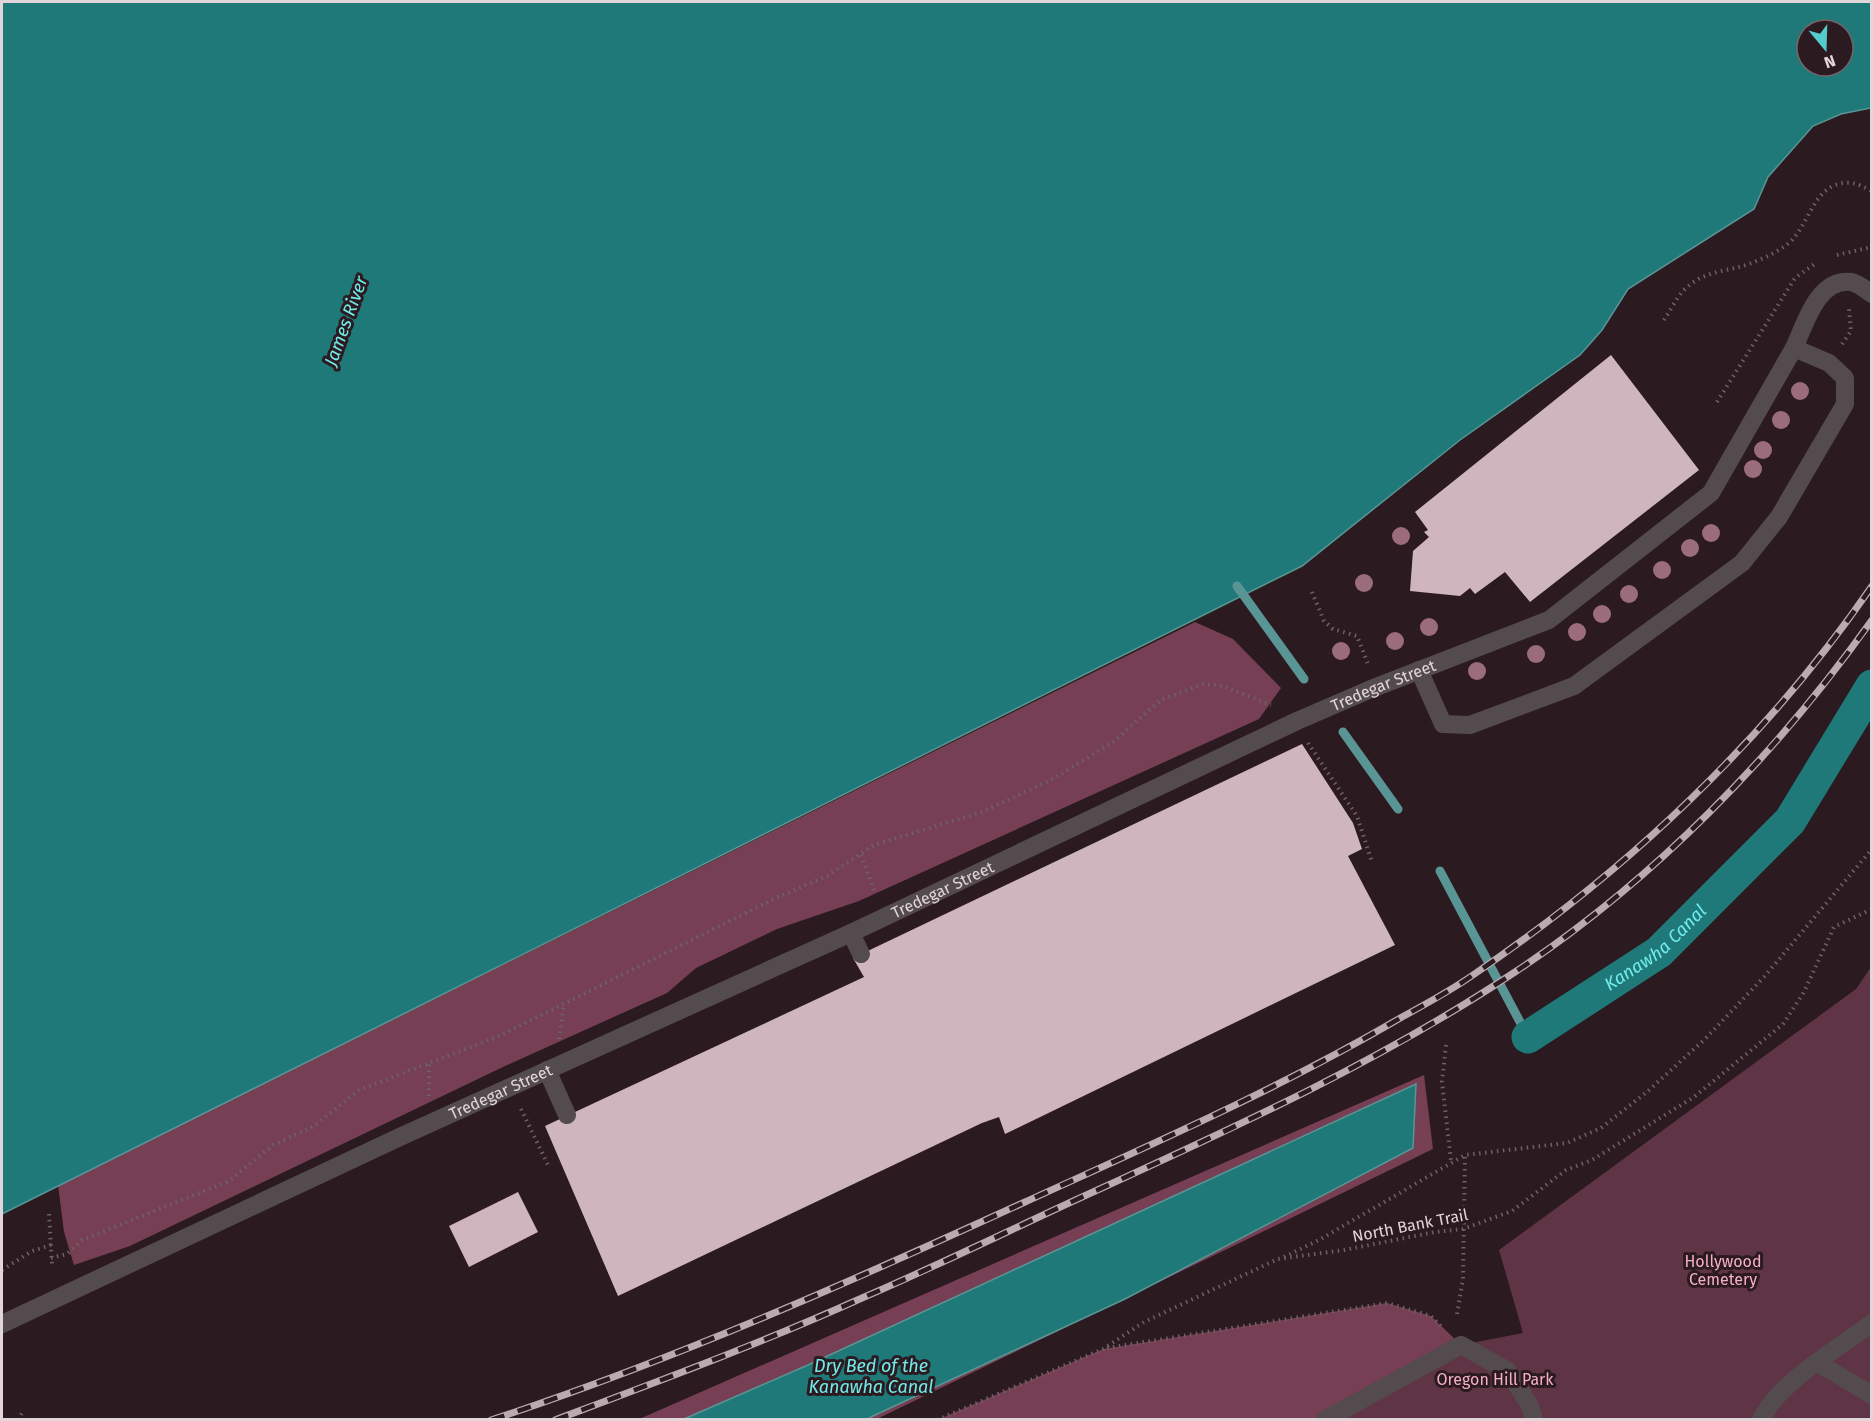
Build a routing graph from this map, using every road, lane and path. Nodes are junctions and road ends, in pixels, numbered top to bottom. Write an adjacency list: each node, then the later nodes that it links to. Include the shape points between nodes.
1 (1872, 191): 4 (path, via 1849,182 1830,187 1786,246 1691,284)
2 (1872, 294): 5 (street, Tredegar Street, via 1851,282 1832,286 1817,300)
3 (1851, 302): 6 (path, via 1851,331)
4 (1664, 320)
5 (1794, 348): 9 (street, Tredegar Street, via 1711,493 1549,620); 9 (street, via 1829,363 1845,378 1845,404 1779,517 1742,563 1574,686 1470,725 1443,724)
6 (1840, 350)
7 (1312, 592): 8 (path, via 1324,621 1333,629 1357,636)
8 (1368, 664)
9 (1419, 670): 17 (street, Tredegar Street, via 1297,721)
10 (1275, 706): 13 (path, via 1223,686 1203,684 1161,700 1113,742 1055,778 982,812 874,845)
11 (1306, 740): 14 (path, via 1357,816)
12 (1872, 849): 27 (path, via 1764,977 1705,1039 1625,1111 1601,1128 1567,1143)
13 (861, 854): 15 (path); 19 (path, via 827,876)
14 (1372, 862)
15 (875, 893)
16 (1872, 909): 31 (path, North Bank Trail, via 1834,927 1804,993 1783,1024 1694,1097 1592,1160 1566,1170 1512,1211)
17 (851, 933): 18 (street); 23 (street, Tredegar Street)
18 (861, 954)
19 (565, 1004): 20 (path); 22 (path, via 497,1037)
20 (559, 1042)
21 (1446, 1045): 28 (path, via 1442,1082)
22 (429, 1063): 24 (path); 33 (path, via 358,1090 314,1126 273,1145 229,1181 82,1240 67,1254)
23 (548, 1070): 26 (street); 39 (street, Tredegar Street)
24 (428, 1103)
25 (521, 1109): 29 (path)
26 (567, 1115)
27 (1465, 1155): 28 (path); 31 (path)
28 (1451, 1161): 34 (path, via 1319,1240)
29 (548, 1165)
30 (49, 1214): 32 (path)
31 (1463, 1229): 34 (path, North Bank Trail); 37 (path, via 1463,1279)
32 (51, 1245): 33 (path); 36 (path, via 32,1251)
33 (51, 1258): 35 (path)
34 (1278, 1259): 41 (path, North Bank Trail, via 1144,1322)
35 (52, 1264)
36 (2, 1270)
37 (1457, 1314)
38 (1872, 1323): 42 (street)
39 (2, 1324)
40 (1461, 1345): 41 (path, via 1431,1316 1387,1304); 47 (street); 48 (street, via 1508,1371)
41 (1103, 1349): 46 (path, North Bank Trail)
42 (1818, 1363): 43 (street); 49 (street, via 1783,1389)
43 (1872, 1395)
44 (23, 1412): 45 (path)
45 (18, 1419)
46 (937, 1419)
47 (1324, 1419)
48 (1534, 1419)
49 (1761, 1419)

